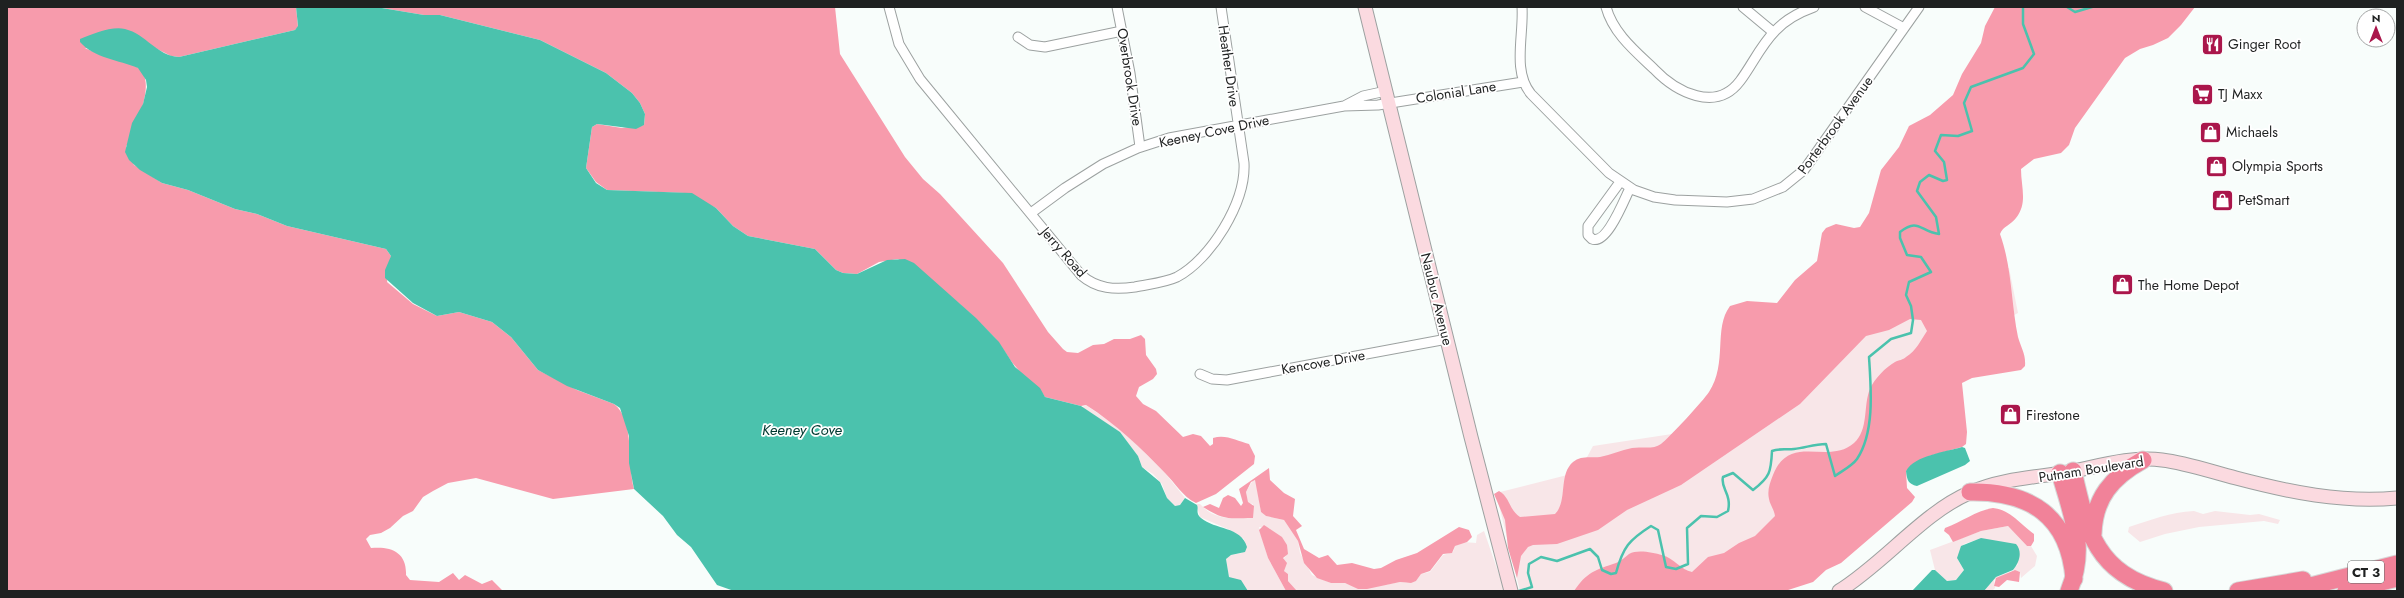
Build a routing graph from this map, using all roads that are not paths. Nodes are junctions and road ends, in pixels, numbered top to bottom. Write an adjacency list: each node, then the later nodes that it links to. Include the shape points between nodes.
1 (889, 7): 21 (street, Jerry Road, via 897,41 913,70)
2 (1117, 7): 12 (street, Overbrook Drive)
3 (1221, 7): 17 (street, Heather Drive)
4 (1365, 7): 16 (main road, Naubuc Avenue)
5 (1522, 7): 15 (street)
6 (1606, 7): 13 (street, via 1623,38 1662,78 1680,90 1697,96 1715,96 1733,88)
7 (1742, 7): 13 (street)
8 (1814, 7): 13 (street, via 1788,20)
9 (1865, 7): 11 (street, via 1885,15)
10 (1919, 7): 11 (street, Porterbrook Avenue)
11 (1904, 28): 20 (street, Porterbrook Avenue, via 1810,162 1783,187 1759,198 1727,202 1664,199)
12 (1122, 31): 14 (street, via 1045,47 1030,45); 18 (street, Overbrook Drive)
13 (1774, 32)
14 (1018, 36)
15 (1523, 82): 16 (street, Colonial Lane); 19 (street, Porterbrook Avenue, via 1531,94)
16 (1388, 97): 17 (street, Keeney Cove Drive, via 1363,96 1344,106); 22 (main road, Naubuc Avenue)
17 (1238, 124): 18 (street, Keeney Cove Drive, via 1178,136); 21 (street, Jerry Road, via 1244,169 1237,203 1204,255 1187,270 1171,279 1119,289 1094,284 1081,275)
18 (1140, 147): 21 (street, Keeney Cove Drive, via 1084,175)
19 (1620, 182): 20 (street, Porterbrook Avenue); 20 (street, via 1588,226 1588,235 1592,240 1605,236)
20 (1630, 188)
21 (1031, 213)
22 (1447, 339): 23 (street, Kencove Drive, via 1226,380 1212,379); 33 (main road, Naubuc Avenue)
23 (1200, 374)
24 (2143, 460): 25 (main road, Putnam Boulevard); 27 (main road, Putnam Boulevard, via 2173,462 2310,495 2364,500); 28 (highway, via 2122,473 2105,490 2096,510)
25 (2067, 472): 26 (main road, Putnam Boulevard); 28 (highway); 31 (highway, via 2078,541 2078,560)
26 (1970, 492): 31 (highway, via 2011,496 2040,508 2056,525 2068,545); 34 (main road, Putnam Boulevard, via 1948,505)
27 (2397, 498)
28 (2093, 538): 35 (highway, via 2104,558 2123,575 2143,585)
29 (2397, 564): 32 (highway, CT 3)
30 (2397, 578): 32 (highway, CT 3)
31 (2072, 585)
32 (2340, 585): 36 (highway, via 2304,580); 37 (highway, CT 3)
33 (1511, 590)
34 (1839, 591)
35 (2164, 591)
36 (2238, 591)
37 (2290, 591)

